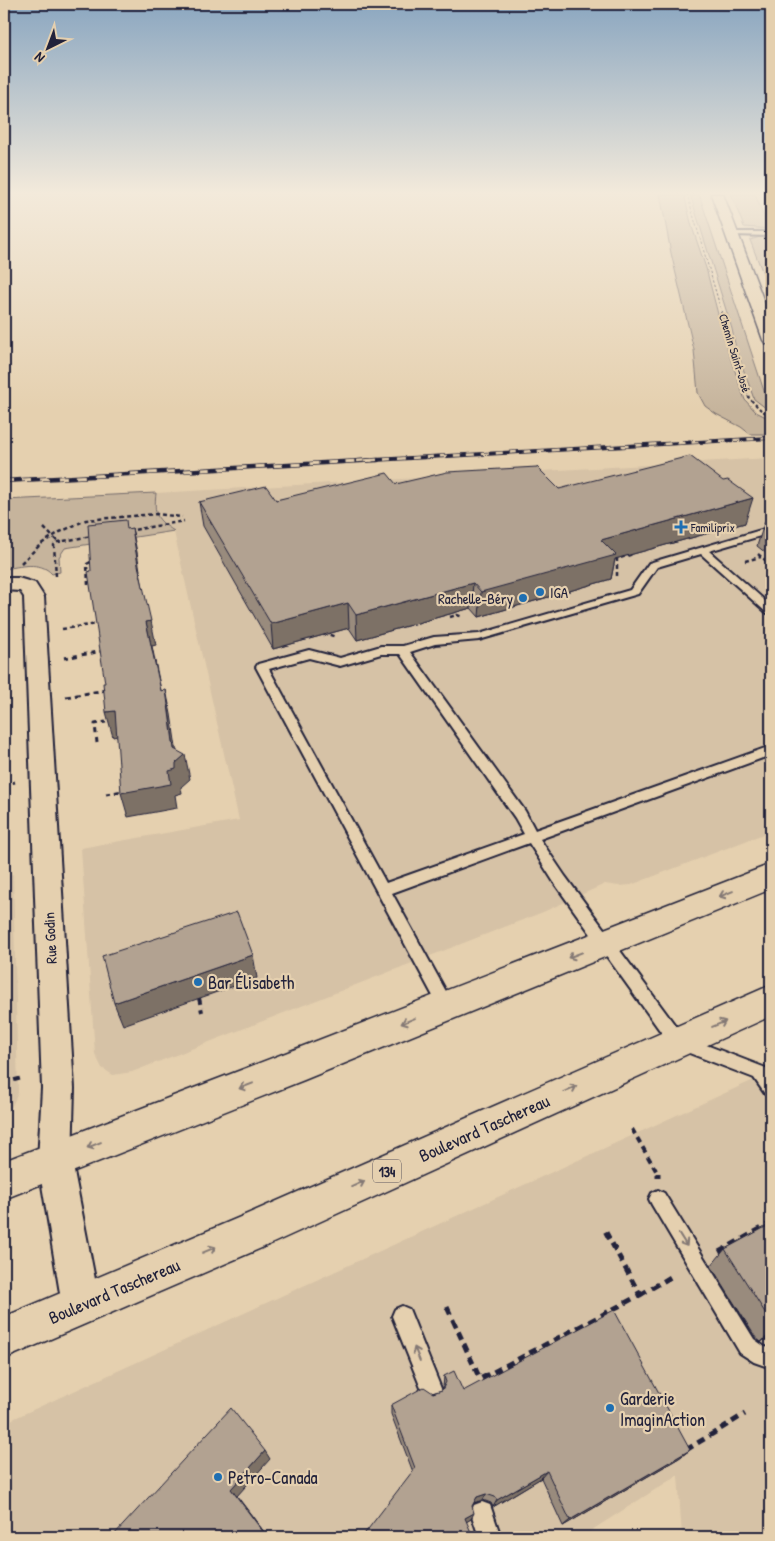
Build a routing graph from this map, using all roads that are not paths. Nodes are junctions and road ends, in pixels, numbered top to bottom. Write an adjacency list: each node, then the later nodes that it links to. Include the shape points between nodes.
1 (744, 266): 2 (main road)
2 (771, 340)
3 (771, 530): 4 (lane)
4 (703, 551): 6 (lane); 7 (lane, via 653,565 634,592 479,637 448,638)
5 (12, 578): 17 (street, Rue Godin, via 33,592 34,602 58,1088)
6 (771, 611)
7 (403, 650): 9 (lane); 11 (lane, via 381,650 340,662 309,654 262,667)
8 (771, 750): 9 (lane)
9 (532, 836): 11 (lane); 12 (lane)
10 (771, 876): 12 (main road, one-way to 12)
11 (383, 890): 14 (lane)
12 (605, 943): 14 (main road, one-way to 14); 15 (lane)
13 (771, 1000): 15 (main road, Boulevard Taschereau / 134, one-way to 13)
14 (446, 1006): 17 (main road, one-way to 17)
15 (677, 1042): 16 (lane, via 760,1073); 20 (main road, Boulevard Taschereau / 134, one-way to 15)
16 (771, 1088)
17 (55, 1161): 18 (main road); 20 (street, Rue Godin)
18 (4, 1180)
19 (658, 1199): 23 (lane, one-way to 23, via 747,1346)
20 (81, 1305): 22 (main road, Boulevard Taschereau / 134)
21 (402, 1316): 24 (lane, one-way to 21)
22 (4, 1338)
23 (771, 1358)
24 (432, 1391)
25 (482, 1513): 26 (lane)
26 (490, 1537)

